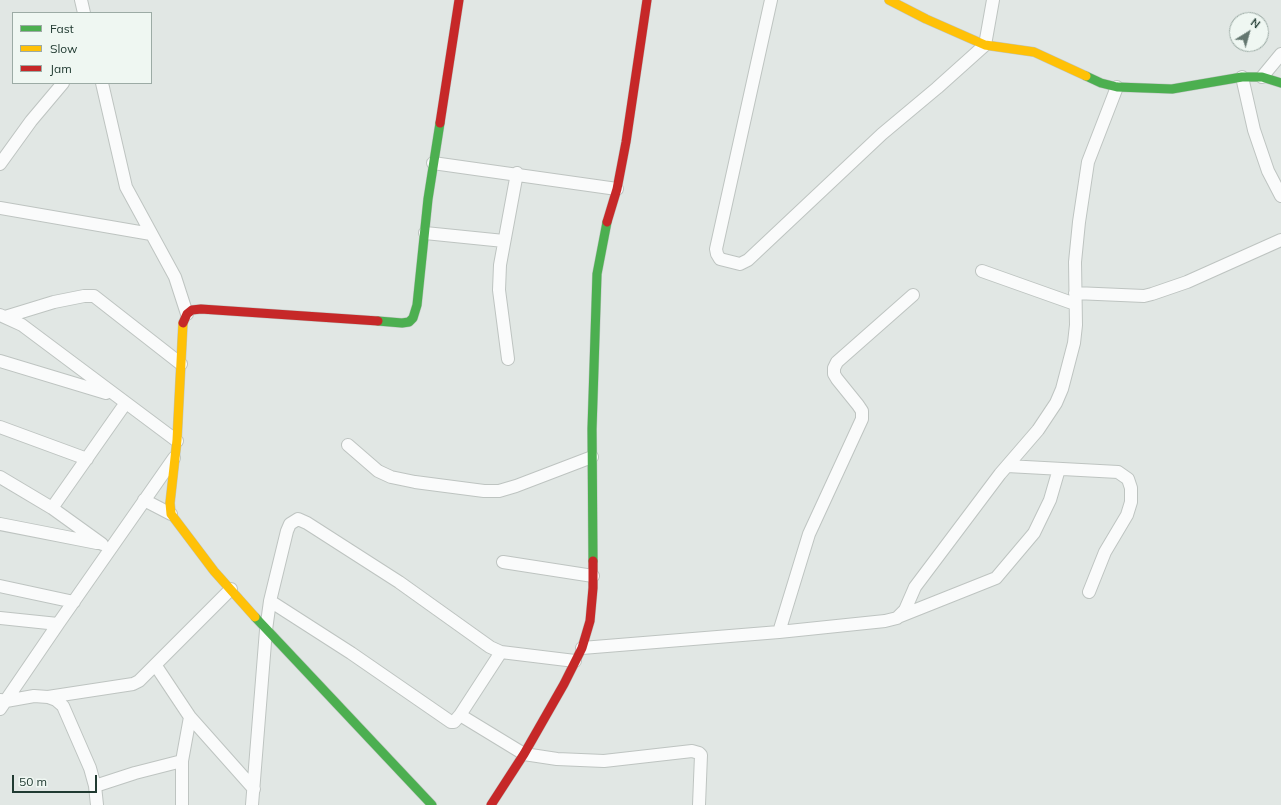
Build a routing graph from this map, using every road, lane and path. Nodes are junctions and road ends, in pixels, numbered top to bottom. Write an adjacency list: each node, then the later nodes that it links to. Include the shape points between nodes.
1 (80, 0): 7 (street)
2 (459, 0): 16 (street)
3 (647, 0): 19 (street)
4 (771, 0): 8 (street, via 716,248 717,254 725,261 740,264 748,260 876,140)
5 (889, 0): 8 (street)
6 (993, 0): 8 (street)
7 (84, 12)
8 (984, 45): 15 (street, via 1034,52 1101,83)
9 (1281, 54): 11 (street)
10 (1242, 77): 11 (street); 15 (street, via 1172,89); 20 (street, via 1254,130 1268,171)
11 (1262, 77): 12 (street)
12 (1281, 83)
13 (62, 84): 17 (street)
14 (102, 84): 23 (street, via 126,187)
15 (1117, 87): 28 (street, via 1088,162 1075,262)
16 (433, 163): 18 (street); 22 (street)
17 (0, 164)
18 (517, 173): 19 (street); 25 (street)
19 (617, 189): 40 (street, via 597,274)
20 (1281, 196)
21 (0, 208): 23 (street)
22 (425, 233): 25 (street); 29 (street, via 417,305 409,322 201,309 192,310)
23 (151, 234): 29 (street, via 175,277)
24 (1281, 240): 28 (street, via 1187,282 1152,294)
25 (504, 241): 31 (street, via 499,290)
26 (982, 271): 28 (street)
27 (913, 295): 61 (street, via 834,368 837,379 862,411 862,419 809,534)
28 (1075, 298): 42 (street, via 1074,343 1069,367 1056,403 1038,430)
29 (187, 314): 33 (street, via 183,321)
30 (2, 316): 33 (street, via 54,302 94,296); 34 (street, via 22,325)
31 (508, 359)
32 (0, 361): 34 (street)
33 (181, 364): 37 (street)
34 (114, 396): 35 (street)
35 (125, 404): 37 (street); 41 (street)
36 (0, 427): 41 (street)
37 (177, 442): 39 (street)
38 (348, 445): 40 (street, via 378,471 391,477 484,491 499,491 516,486)
39 (176, 455): 45 (street); 47 (street)
40 (592, 457): 51 (street)
41 (87, 459): 46 (street)
42 (1007, 466): 43 (street); 58 (street, via 949,540 915,587 905,610)
43 (1059, 469): 54 (street, via 1118,472 1128,479 1131,488 1131,502 1127,515 1105,552); 58 (street, via 1050,500 1034,533 996,578)
44 (0, 477): 46 (street)
45 (144, 500): 47 (street); 49 (street)
46 (52, 508): 49 (street)
47 (171, 514): 53 (street)
48 (0, 524): 49 (street)
49 (107, 546): 56 (street)
50 (503, 562): 51 (street)
51 (593, 576): 62 (street, via 590,621)
52 (0, 586): 56 (street)
53 (231, 589): 60 (street); 65 (street)
54 (1089, 592)
55 (270, 601): 60 (street); 63 (street, via 287,531 290,524 298,519 399,582 490,647); 68 (street, via 450,722 454,722)
56 (74, 602): 59 (street)
57 (0, 618): 59 (street)
58 (897, 618): 61 (street)
59 (58, 624): 67 (street)
60 (266, 630): 73 (street); 77 (street)
61 (779, 632): 62 (street)
62 (582, 648): 64 (street)
63 (502, 652): 64 (street); 68 (street)
64 (575, 661): 70 (street)
65 (156, 666): 66 (street, via 133,684); 69 (street)
66 (48, 697): 67 (street, via 34,696); 72 (street, via 63,706 90,768)
67 (2, 703)
68 (460, 715): 70 (street)
69 (190, 717): 71 (street); 73 (street)
70 (524, 754): 78 (street); 79 (street, via 556,760 604,761 696,752 701,755)
71 (182, 761): 72 (street); 75 (street)
72 (95, 786): 74 (street)
73 (254, 789): 76 (street)
74 (97, 805)
75 (182, 805)
76 (252, 805)
77 (432, 805)
78 (491, 805)
79 (700, 805)

